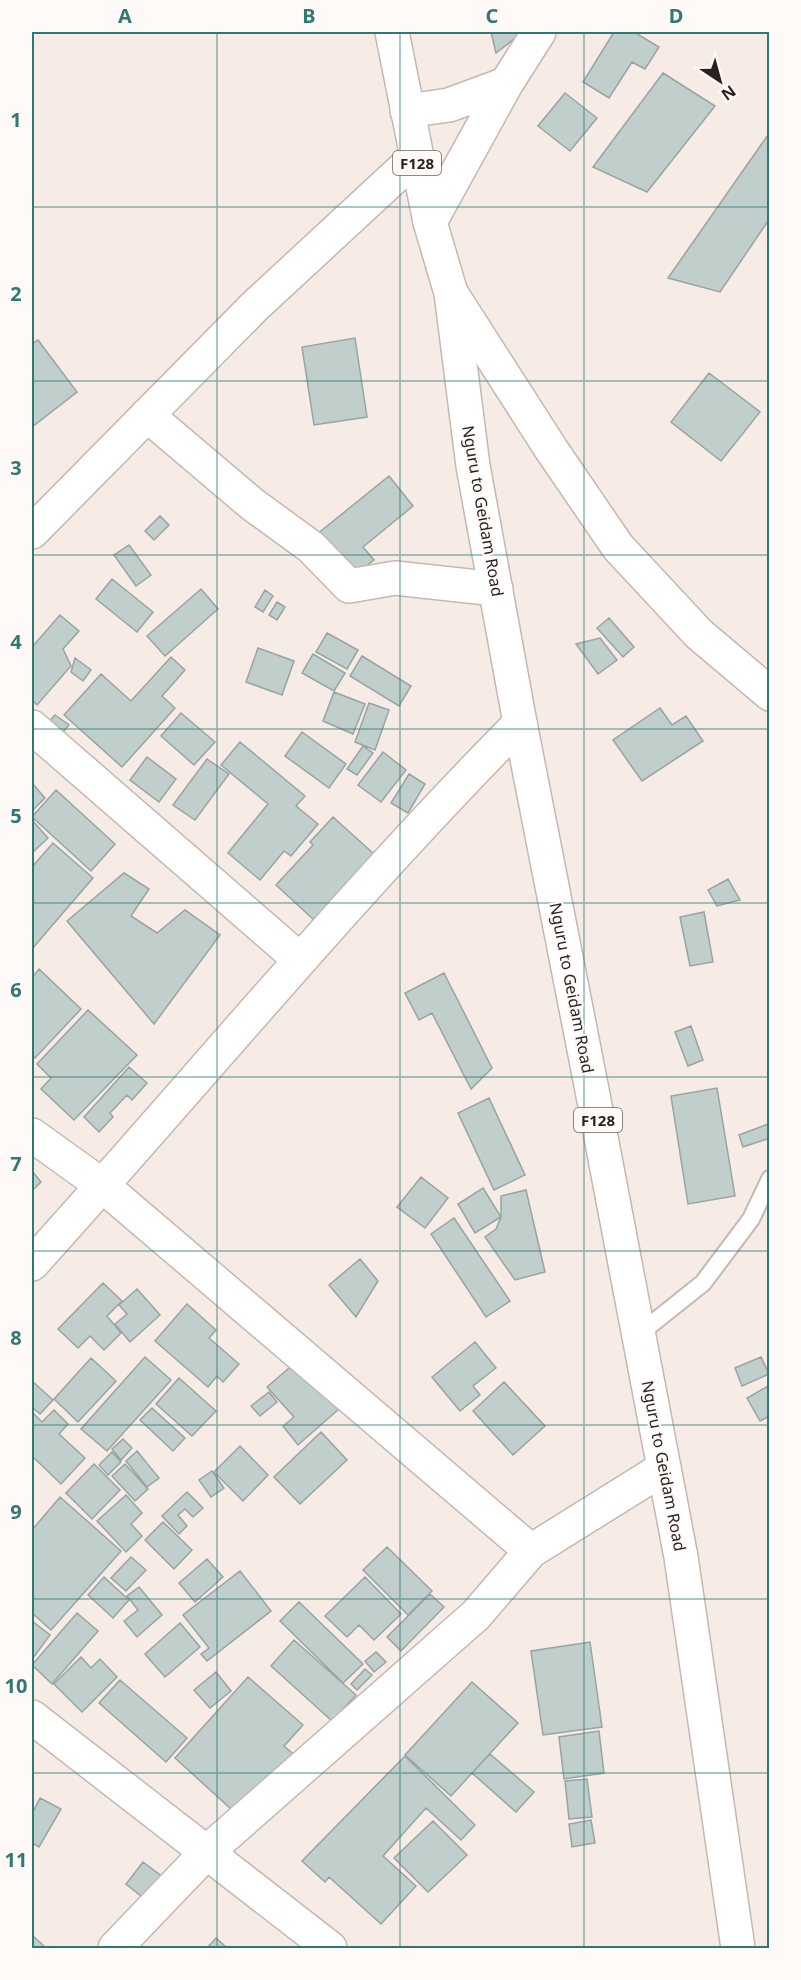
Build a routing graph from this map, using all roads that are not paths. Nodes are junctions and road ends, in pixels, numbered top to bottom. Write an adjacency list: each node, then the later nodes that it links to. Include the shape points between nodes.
1 (392, 32): 4 (street, Nguru to Geidam Road / F128)
2 (539, 32): 3 (street)
3 (506, 84): 4 (street, via 449,105); 6 (street)
4 (407, 111): 5 (street, Nguru to Geidam Road / F128)
5 (416, 157): 6 (street, Nguru to Geidam Road / F128); 8 (street, via 254,307)
6 (430, 222): 7 (street, Nguru to Geidam Road / F128)
7 (451, 293): 10 (street, Nguru to Geidam Road / F128, via 473,466); 11 (street, via 618,547 699,634)
8 (147, 415): 9 (street); 10 (street, via 252,504 311,547 348,586 395,578)
9 (32, 532)
10 (496, 589): 12 (street, Nguru to Geidam Road / F128)
11 (770, 694)
12 (520, 723): 14 (street); 19 (street, Nguru to Geidam Road / F128)
13 (32, 727): 14 (street)
14 (299, 959): 17 (street)
15 (32, 1135): 17 (street)
16 (770, 1179): 19 (lane, via 751,1219 703,1283)
17 (103, 1186): 18 (street); 21 (street)
18 (32, 1264)
19 (639, 1334): 20 (street, Nguru to Geidam Road / F128)
20 (664, 1468): 21 (street); 26 (street, Nguru to Geidam Road / F128, via 681,1557)
21 (531, 1551): 23 (street, via 476,1615)
22 (32, 1717): 23 (street)
23 (207, 1852): 24 (street); 25 (street)
24 (115, 1948)
25 (330, 1948)
26 (738, 1948)

